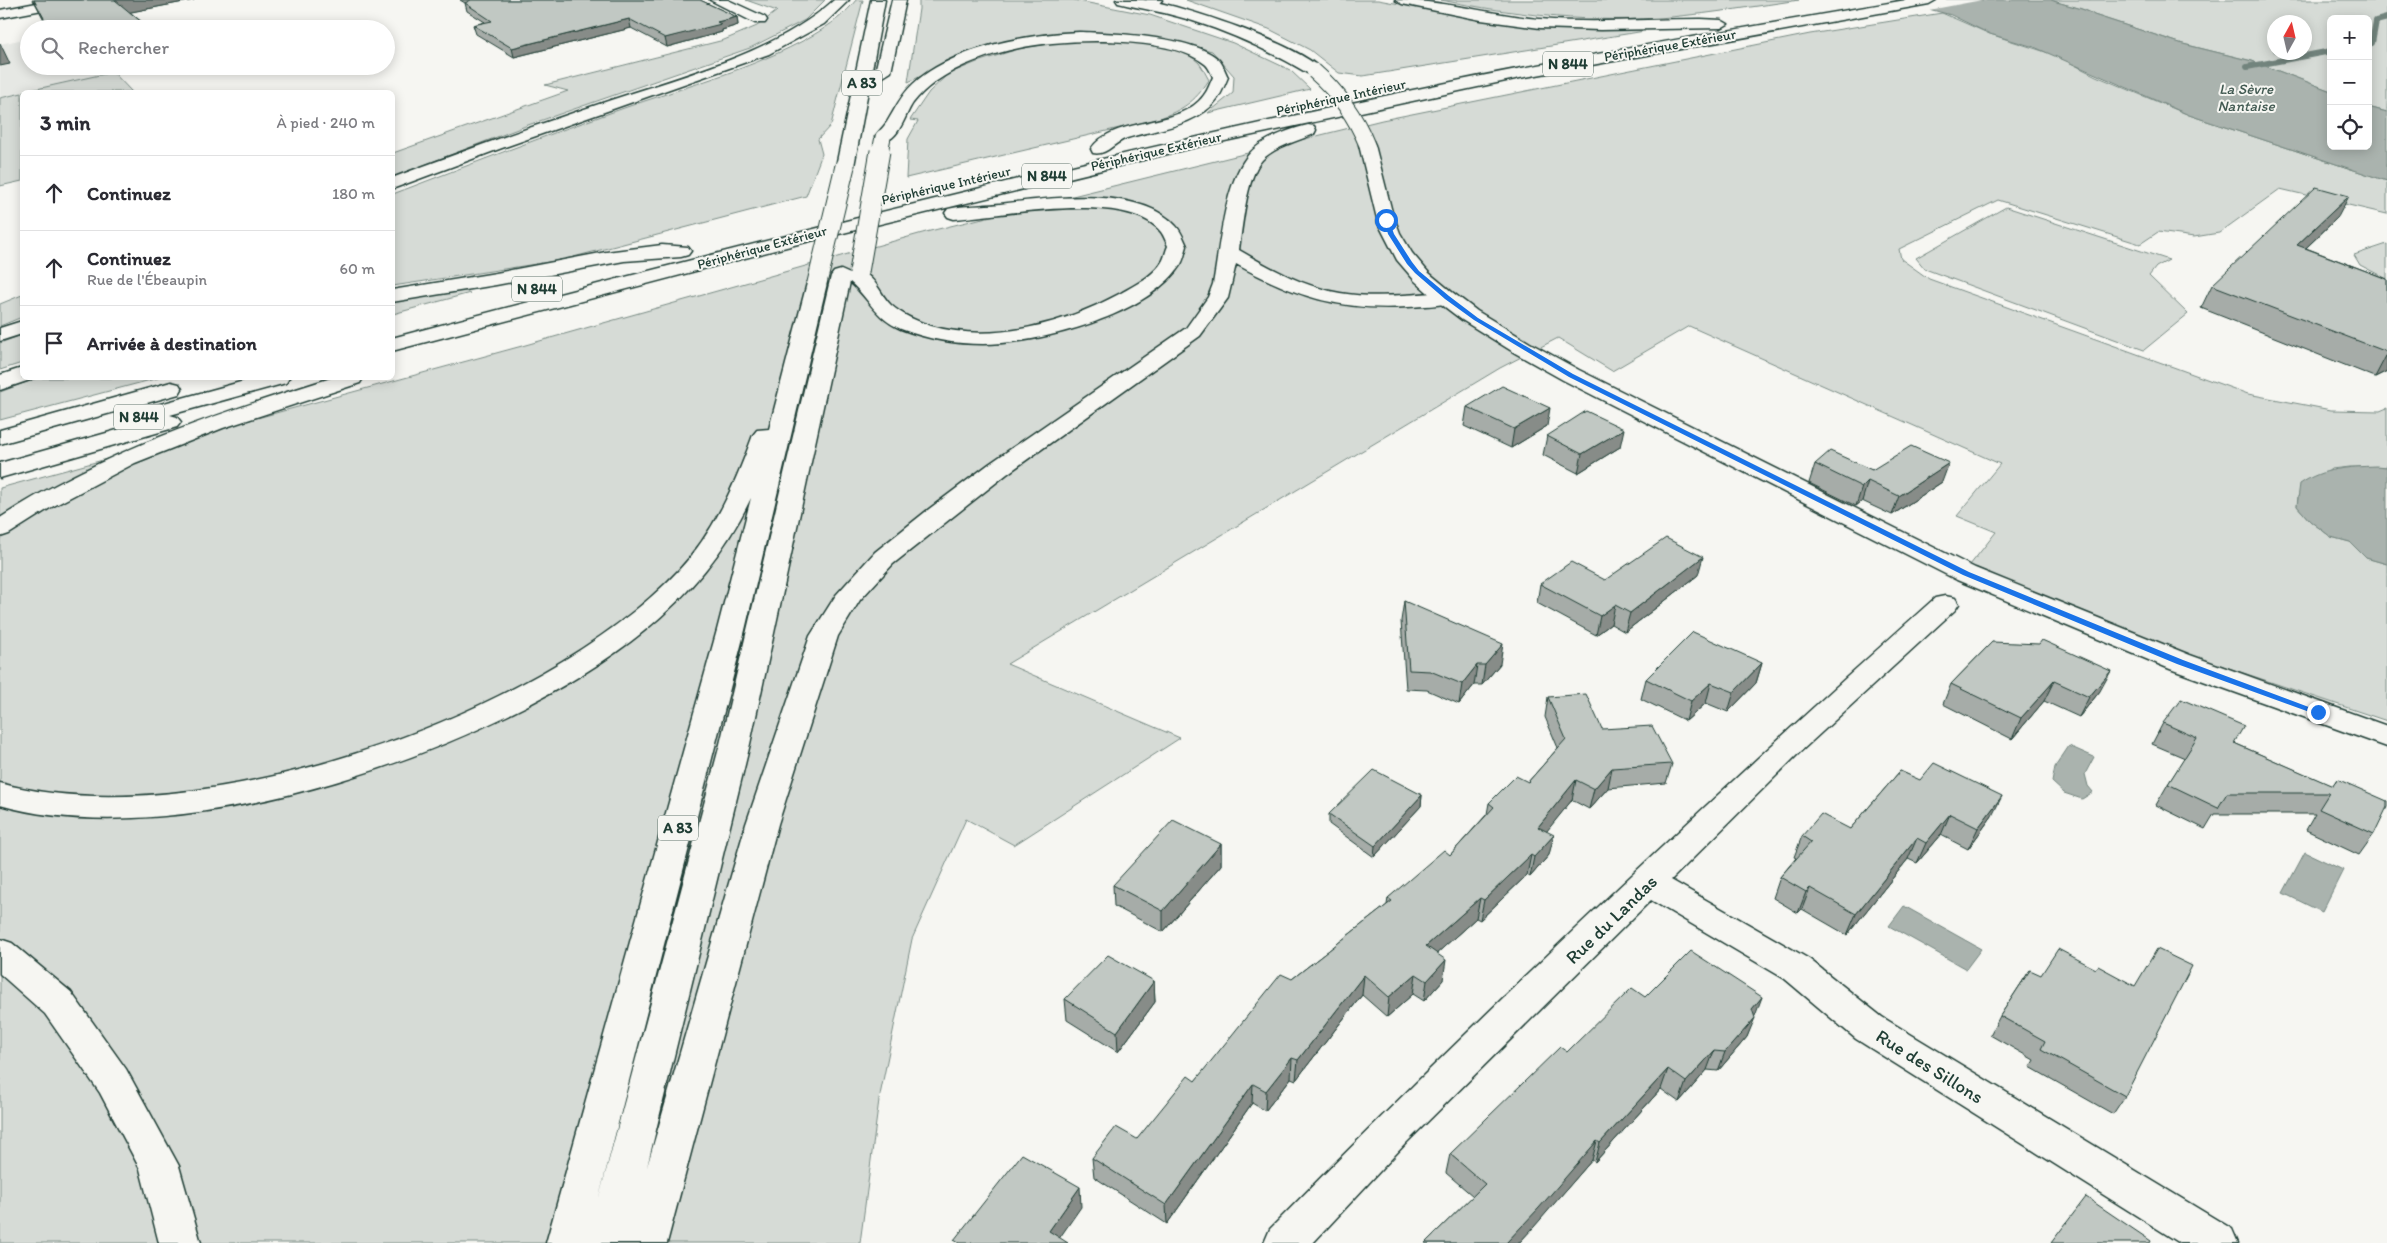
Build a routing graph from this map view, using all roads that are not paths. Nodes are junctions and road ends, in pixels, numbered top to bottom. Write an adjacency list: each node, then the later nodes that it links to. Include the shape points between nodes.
1 (74, 0): 11 (main road)
2 (717, 0): 12 (main road)
3 (842, 0): 18 (main road, via 819,21 764,51 496,144)
4 (878, 0): 36 (main road, A 83, bridge, via 845,166 817,283)
5 (1123, 0): 9 (main road)
6 (1402, 0): 13 (main road, via 1495,18 1561,25)
7 (1859, 0): 13 (main road, Périphérique Intérieur / N 844)
8 (1929, 0): 14 (main road, Périphérique Extérieur / N 844)
9 (1153, 2): 24 (main road, bridge, via 1216,22 1276,48 1314,71 1334,88 1360,124 1391,234 1417,272)
10 (898, 3): 16 (main road, A 83, via 886,93)
11 (0, 14)
12 (760, 20)
13 (1721, 24): 17 (main road, Périphérique Intérieur / N 844, via 1453,74)
14 (1464, 84): 15 (main road, via 1430,100); 28 (main road, Périphérique Extérieur / N 844, via 897,212)
15 (1316, 125): 19 (main road); 21 (main road, via 1273,145 1248,167 1238,199)
16 (877, 131): 17 (main road, via 894,127 909,98 928,80 977,56 1029,41 1074,36 1138,38 1186,49 1217,69 1220,77 1218,86 1199,107 1162,123 1115,137); 22 (main road, bridge); 22 (main road, via 864,162)
17 (1099, 149): 20 (main road, Périphérique Intérieur / N 844)
18 (395, 183)
19 (940, 213): 22 (main road, via 1046,203 1116,205 1158,221 1172,233 1177,248 1161,275 1118,304 1058,328 1011,336 961,336 912,326 886,311 871,294 870,288); 29 (main road, via 739,264)
20 (681, 251): 23 (main road, via 624,254); 25 (main road, Périphérique Intérieur / N 844)
21 (1229, 252): 24 (main road, via 1278,277 1332,298 1383,302); 49 (main road, via 1218,298 1193,332 998,468 890,552 849,595 824,636 762,824)
22 (852, 275): 36 (main road, via 826,416)
23 (395, 296)
24 (1447, 298): 42 (main road, via 1476,319 1571,375 1966,574 2180,662)
25 (395, 326)
26 (20, 328): 27 (main road)
27 (0, 336)
28 (395, 344)
29 (395, 359)
30 (20, 376): 35 (main road)
31 (204, 380): 37 (main road, N 844)
32 (271, 380): 38 (main road, N 844)
33 (322, 380): 39 (main road)
34 (346, 380): 40 (main road, via 151,446 64,488)
35 (0, 383)
36 (796, 424): 43 (main road, via 766,432 742,492 717,538 686,578 634,624 591,656 494,710 378,758 282,785 212,799 106,808 59,805); 47 (main road, A 83, via 732,630); 48 (main road, A 83, via 737,734)
37 (0, 437)
38 (0, 458)
39 (0, 472)
40 (0, 529)
41 (1946, 604): 44 (main road, Rue du Landas, via 1787,748)
42 (2387, 737)
43 (0, 794)
44 (1648, 883): 50 (main road, Rue du Landas, via 1393,1130); 51 (main road, Rue des Sillons, via 1797,969 1869,1028)
45 (5, 962): 46 (main road, via 58,1003 113,1081 159,1166)
46 (180, 1243)
47 (566, 1243)
48 (608, 1243)
49 (646, 1243)
50 (1285, 1243)
51 (2217, 1243)

